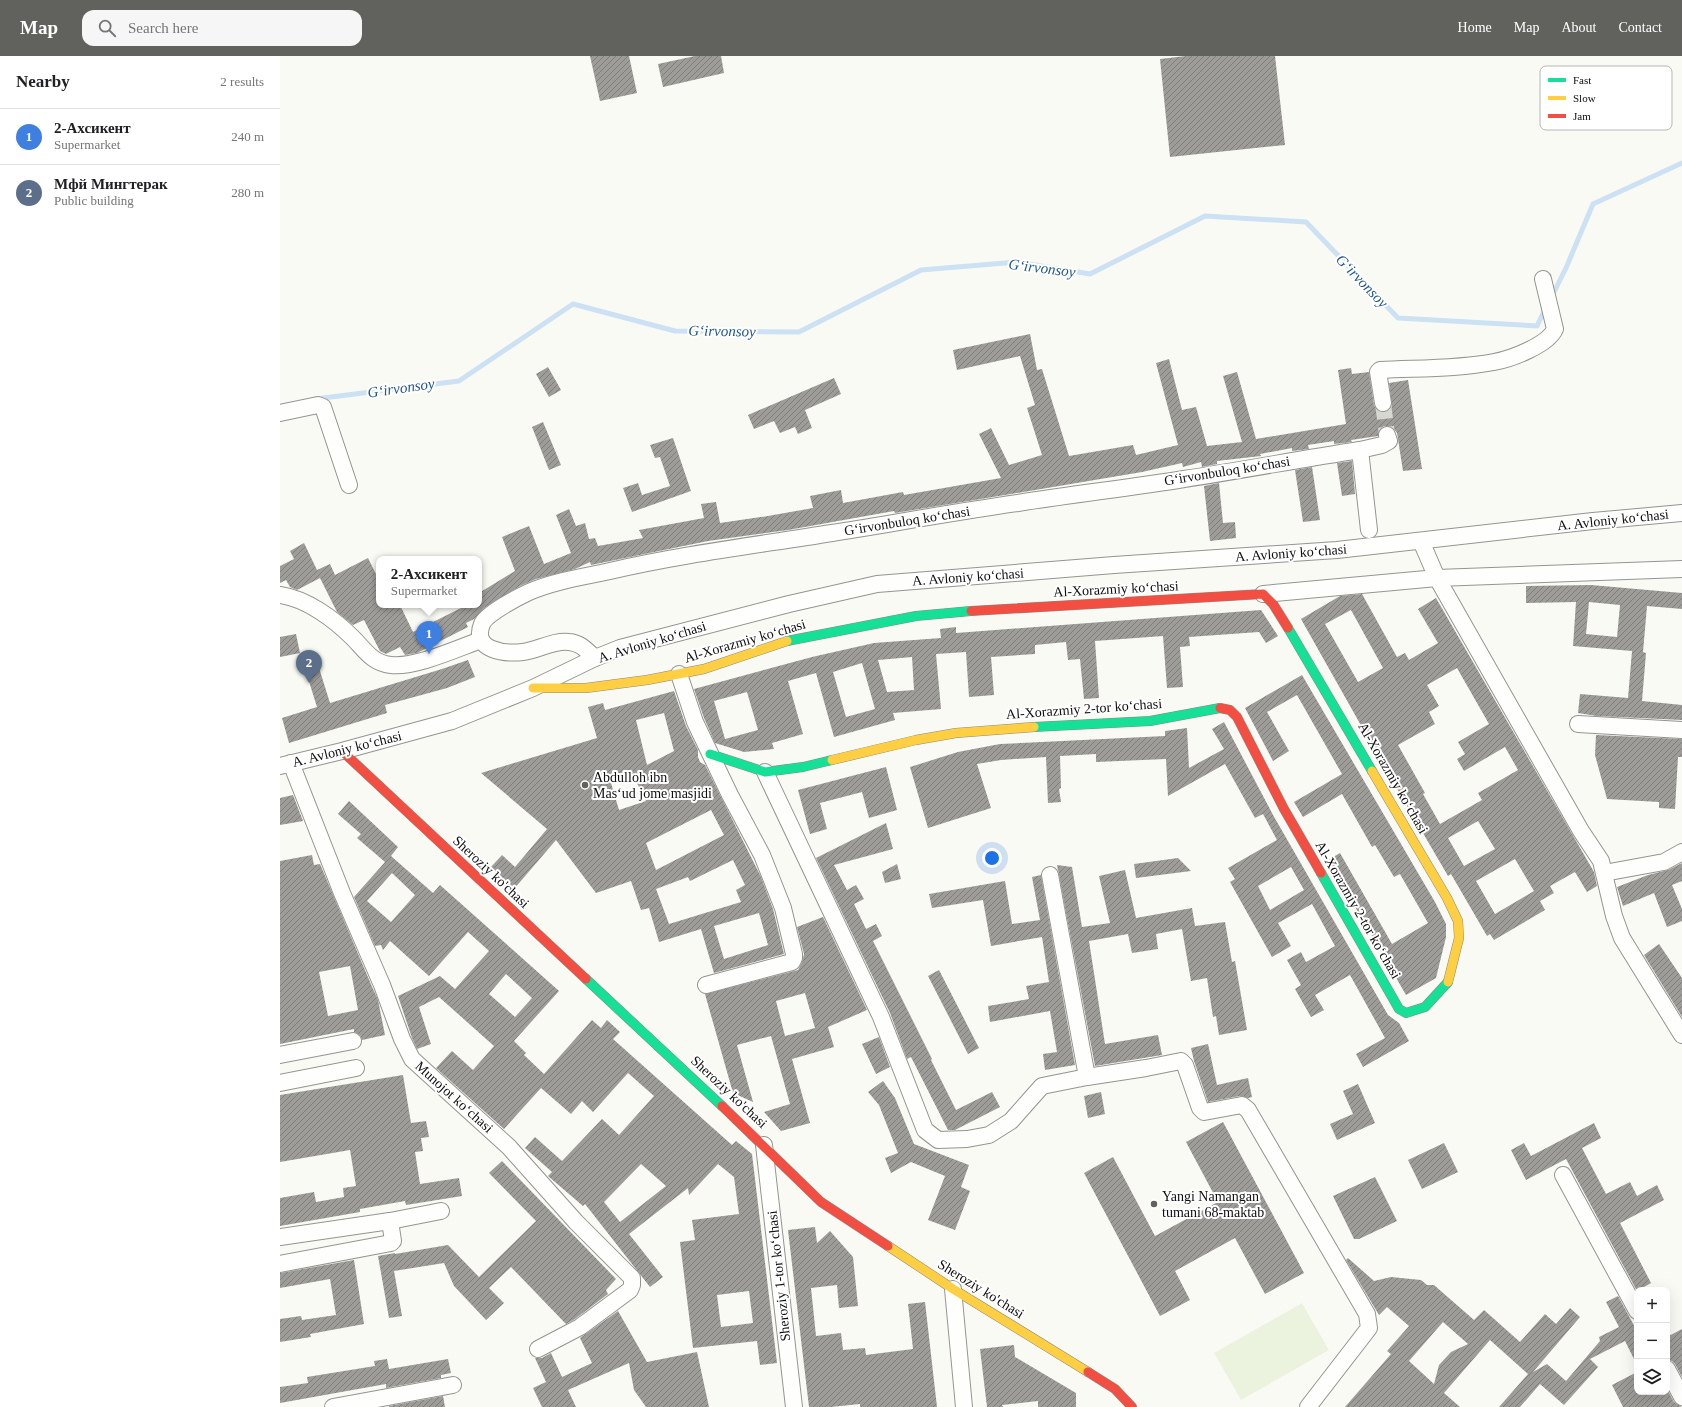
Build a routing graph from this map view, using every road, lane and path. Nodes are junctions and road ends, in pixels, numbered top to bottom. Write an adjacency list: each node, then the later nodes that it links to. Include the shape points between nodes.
1 (1543, 279): 2 (street, via 1555,329 1546,340 1526,352 1495,362 1380,370 1378,372)
2 (1383, 403)
3 (280, 413): 6 (street, via 318,405 323,407)
4 (1388, 434): 5 (street, Gʻirvonbuloq koʻchasi, via 1388,441 1382,445)
5 (1360, 450): 8 (street); 14 (street, Gʻirvonbuloq koʻchasi, via 641,564 529,592 485,618 480,633)
6 (348, 485)
7 (1682, 513): 9 (street, A. Avloniy ko‘chasi)
8 (1369, 530)
9 (1421, 542): 11 (street); 15 (street, A. Avloniy ko‘chasi, via 876,584 620,648)
10 (1682, 569): 11 (street)
11 (1437, 578): 12 (street); 25 (street, via 1601,861)
12 (1263, 594): 16 (street, Al-Xorazmiy koʻchasi, via 916,616 793,639 704,669); 27 (street, Al-Xorazmiy koʻchasi, via 1273,604 1290,631 1447,898 1458,921 1459,938)
13 (280, 596): 14 (street, via 306,604 329,618 368,655 391,665 409,664)
14 (481, 640): 15 (street, via 485,646 493,650 523,652 564,641 572,642 580,644)
15 (595, 658): 17 (street, A. Avloniy ko‘chasi)
16 (679, 674): 17 (street, Al-Xorazmiy koʻchasi, via 605,687); 21 (street, via 695,722)
17 (532, 688): 20 (street, A. Avloniy ko‘chasi, via 452,721)
18 (1578, 724): 19 (street)
19 (1682, 730)
20 (342, 751): 22 (street, A. Avloniy ko‘chasi); 35 (street, Sheroziy ko'chasi)
21 (710, 754): 23 (street, Al-Xorazmiy 2-tor koʻchasi); 28 (street, via 762,855 783,908 794,958 792,962)
22 (286, 765): 43 (street, Munojot koʻchasi, via 412,1059 509,1147 576,1222 632,1278 630,1290 580,1327)
23 (765, 772): 27 (street, Al-Xorazmiy 2-tor koʻchasi, via 803,767 956,733 1150,721 1218,708 1230,710 1237,717 1284,809 1399,1009 1406,1013 1425,1007); 33 (street, via 881,1017 925,1130 938,1140 989,1135 1011,1121 1042,1086)
24 (1682, 852): 25 (street, via 1664,862)
25 (1604, 873): 29 (street, via 1622,938)
26 (1050, 875): 33 (street)
27 (1447, 984)
28 (706, 985)
29 (1682, 1035)
30 (353, 1041): 31 (street)
31 (280, 1055)
32 (356, 1068): 34 (street)
33 (1087, 1077): 53 (street, via 1181,1060 1200,1108 1204,1112 1242,1106 1248,1110 1367,1314 1369,1328)
34 (280, 1083)
35 (764, 1145): 41 (street, Sheroziy ko'chasi, via 821,1202); 49 (street, Sheroziy 1-tor koʻchasi)
36 (1563, 1175): 42 (street)
37 (441, 1211): 38 (street)
38 (390, 1221): 39 (street); 40 (street, via 393,1241 391,1243)
39 (280, 1237)
40 (280, 1264)
41 (953, 1289): 46 (street, Sheroziy ko'chasi); 50 (street)
42 (1634, 1305)
43 (538, 1349)
44 (1670, 1375): 47 (street)
45 (453, 1385): 48 (street)
46 (1115, 1389): 51 (street); 52 (street, Sheroziy ko'chasi)
47 (1682, 1397)
48 (333, 1407)
49 (794, 1407)
50 (964, 1407)
51 (1121, 1407)
52 (1132, 1407)
53 (1308, 1407)

